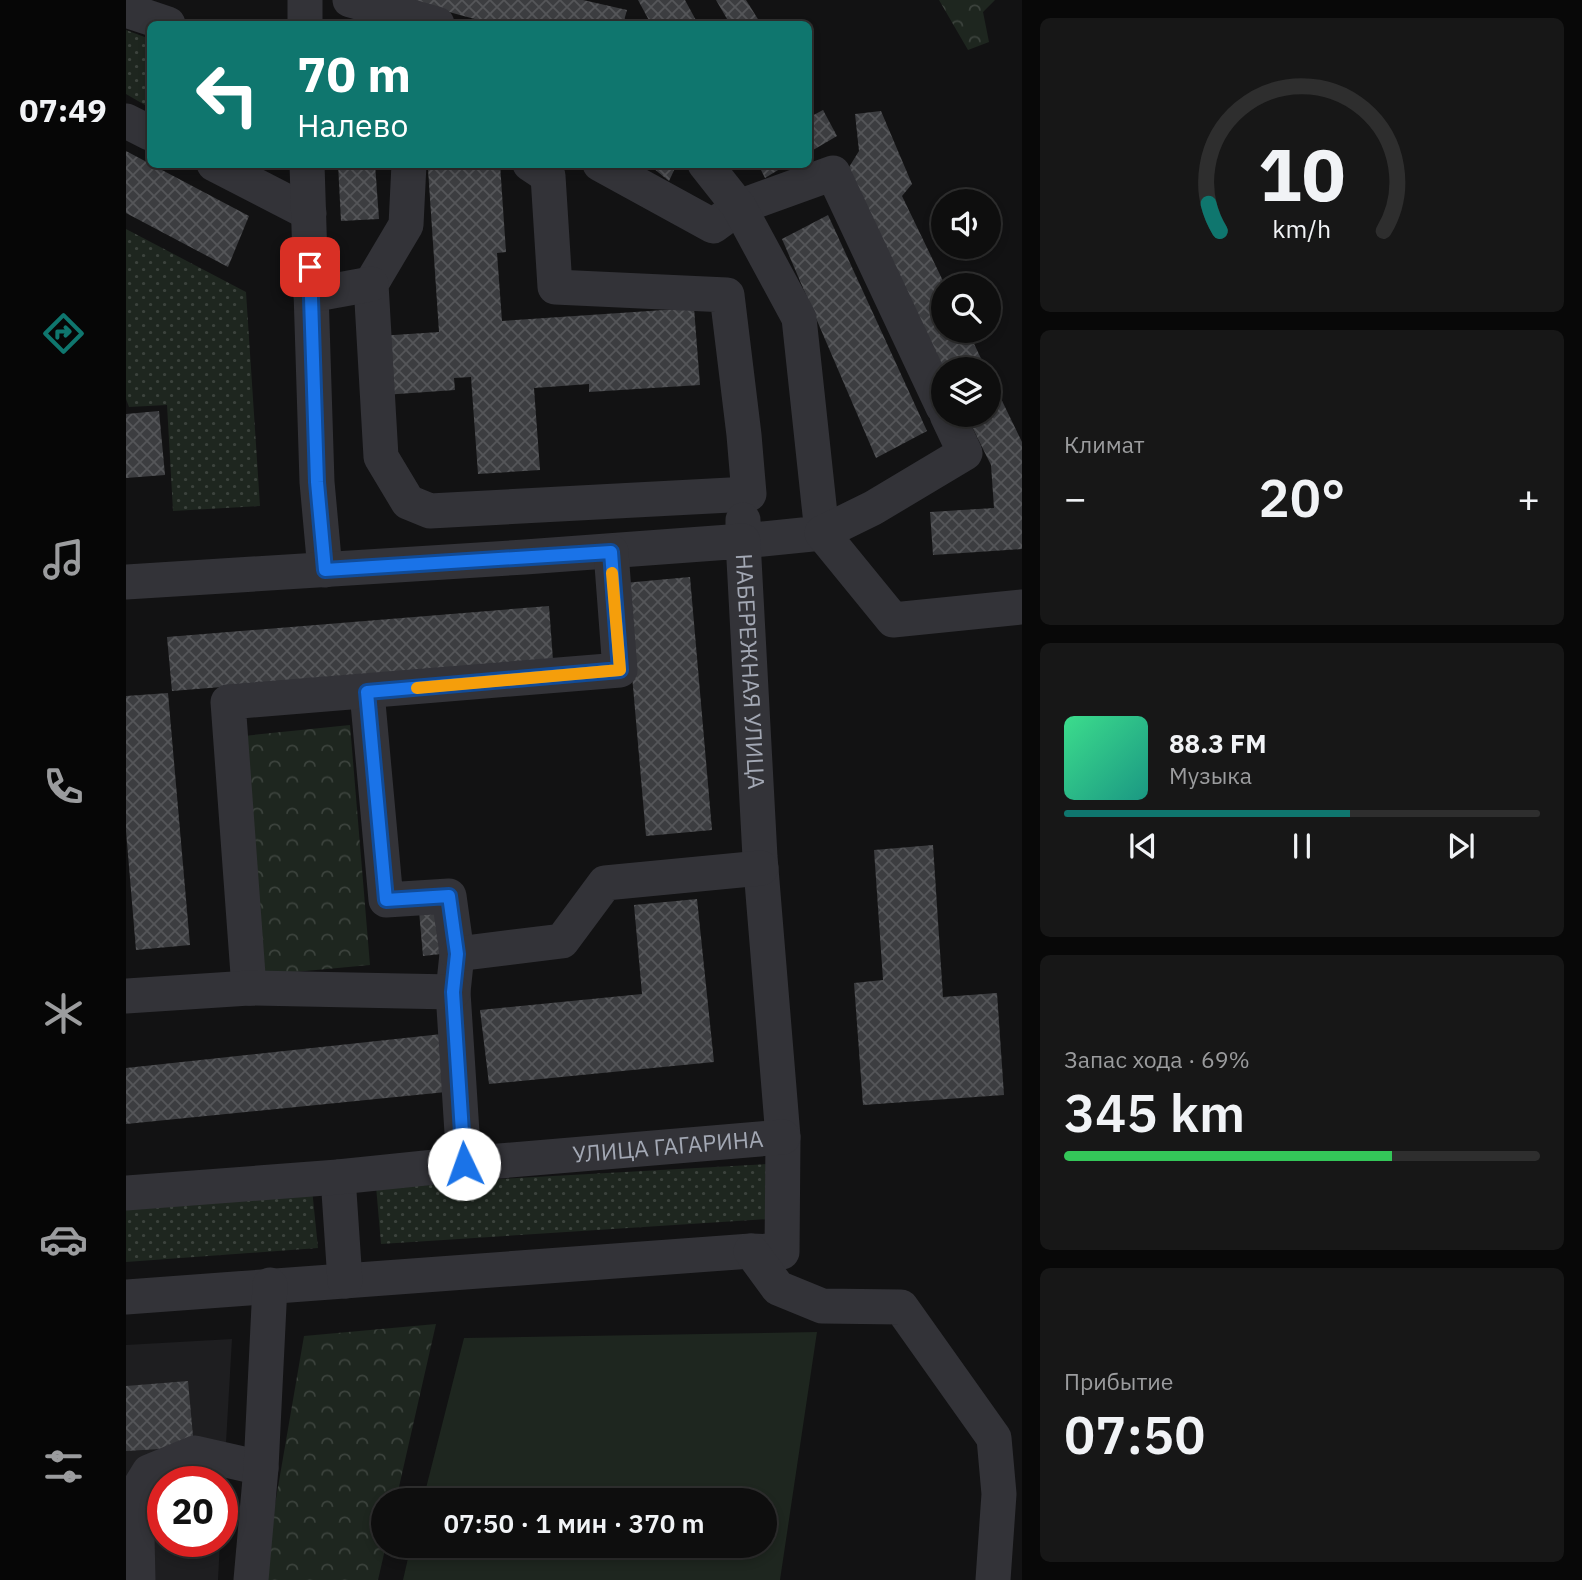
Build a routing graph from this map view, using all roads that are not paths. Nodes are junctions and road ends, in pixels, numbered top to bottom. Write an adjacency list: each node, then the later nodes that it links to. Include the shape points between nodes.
1 (306, 0): 5 (street)
2 (350, 0): 6 (street)
3 (126, 10): 4 (street)
4 (159, 21)
5 (305, 21)
6 (426, 21)
7 (126, 121): 8 (street)
8 (147, 132)
9 (222, 168): 16 (street)
10 (307, 168): 16 (street)
11 (409, 168): 17 (street, via 406,225)
12 (536, 168): 21 (street, via 548,176 555,288 727,295)
13 (607, 168): 15 (street, via 713,226)
14 (708, 168): 15 (street)
15 (739, 207): 19 (street, via 833,173); 22 (street, via 799,318)
16 (309, 213): 18 (street)
17 (371, 284): 18 (street); 21 (street, via 381,457 408,502 430,511)
18 (311, 295): 25 (street)
19 (931, 381)
20 (953, 427): 22 (street, via 965,453)
21 (749, 494): 23 (street)
22 (822, 533): 23 (street); 27 (street, via 893,620)
23 (743, 541): 24 (street, НАБЕРЕЖНАЯ УЛИЦА); 29 (street, НАБЕРЕЖНАЯ УЛИЦА)
24 (611, 552): 25 (street, НАБЕРЕЖНАЯ УЛИЦА); 28 (street, via 620,670)
25 (325, 570): 26 (street, НАБЕРЕЖНАЯ УЛИЦА)
26 (126, 582)
27 (1022, 607)
28 (367, 692): 30 (street, via 386,900 449,896); 31 (street, via 228,702)
29 (761, 868): 30 (street, via 605,883 562,941); 34 (street, НАБЕРЕЖНАЯ УЛИЦА)
30 (457, 954): 32 (street)
31 (249, 988): 32 (street); 33 (street)
32 (453, 992): 35 (street)
33 (126, 996)
34 (783, 1137): 35 (street, УЛИЦА ГАГАРИНА); 38 (street, УЛИЦА ГАГАРИНА, via 782,1252)
35 (464, 1164): 36 (street, УЛИЦА ГАГАРИНА)
36 (338, 1177): 37 (street, УЛИЦА ГАГАРИНА); 39 (street)
37 (126, 1194)
38 (751, 1251): 39 (street, УЛИЦА ГАГАРИНА); 45 (street, via 778,1288 822,1306 901,1307 994,1438 999,1494)
39 (345, 1281): 40 (street, УЛИЦА ГАГАРИНА)
40 (270, 1285): 41 (street, УЛИЦА ГАГАРИНА); 42 (street)
41 (126, 1297)
42 (261, 1468): 43 (street, via 195,1453 149,1472 136,1493); 44 (street)
43 (138, 1580)
44 (251, 1580)
45 (993, 1580)

